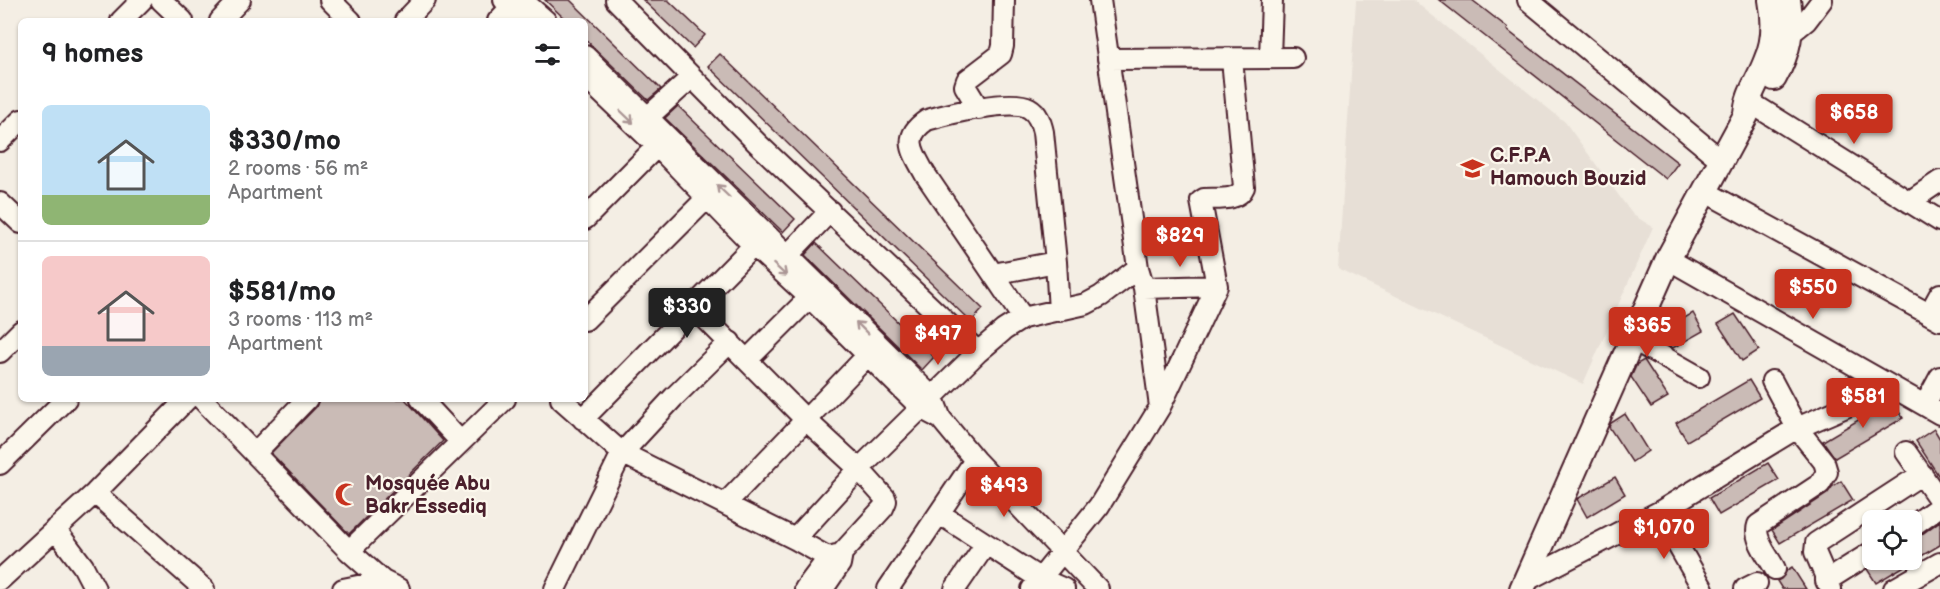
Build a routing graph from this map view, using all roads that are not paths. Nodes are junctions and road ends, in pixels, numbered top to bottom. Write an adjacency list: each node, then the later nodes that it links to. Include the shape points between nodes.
1 (142, 0): 15 (street)
2 (161, 0): 16 (street)
3 (240, 0): 17 (street)
4 (330, 0): 18 (street)
5 (425, 0): 19 (street)
6 (616, 0): 28 (street)
7 (1004, 0): 31 (street, via 1001,54 967,80 965,86)
8 (1100, 0): 26 (street)
9 (1272, 0): 23 (street)
10 (1528, 0): 36 (street)
11 (1771, 0): 22 (main road)
12 (1788, 0): 22 (main road, via 1791,18)
13 (1822, 0): 22 (street, via 1806,21)
14 (509, 7): 20 (street); 21 (street)
15 (124, 18)
16 (180, 18)
17 (223, 18)
18 (348, 18)
19 (408, 18)
20 (522, 18)
21 (538, 18)
22 (1783, 32): 30 (main road, via 1785,57)
23 (1270, 58): 24 (street); 27 (street)
24 (1293, 58)
25 (588, 59): 32 (street)
26 (1108, 59): 27 (street); 50 (street)
27 (1232, 59): 52 (street, via 1244,187 1234,197 1201,201)
28 (692, 77): 32 (street); 42 (street)
29 (588, 79): 34 (street, one-way to 34)
30 (1750, 108): 36 (main road); 40 (street)
31 (979, 109): 49 (street, via 1021,105 1041,122); 51 (street, via 927,120 918,126 911,149)
32 (648, 117): 34 (street)
33 (18, 123): 35 (street)
34 (662, 140): 39 (street); 43 (street); 46 (street, one-way to 34)
35 (0, 141)
36 (1721, 159): 38 (main road)
37 (1940, 181): 40 (street)
38 (1704, 191): 48 (main road); 58 (street)
39 (707, 198): 46 (street); 59 (street)
40 (1909, 202): 45 (street)
41 (0, 203): 44 (street)
42 (830, 212): 47 (street); 65 (street)
43 (588, 216)
44 (18, 220)
45 (1940, 221)
46 (759, 239): 47 (street); 54 (street, one-way to 54); 56 (street)
47 (788, 255): 54 (street)
48 (1668, 259): 62 (main road); 71 (street)
49 (1056, 262): 51 (street); 57 (street)
50 (1138, 268): 53 (street); 57 (street, via 1101,296 1075,308)
51 (993, 274): 60 (street)
52 (1217, 286): 53 (street); 80 (street)
53 (1144, 288): 80 (street)
54 (815, 292): 66 (street); 67 (street); 79 (street, one-way to 54)
55 (1940, 294): 58 (street)
56 (693, 306): 63 (street); 82 (street)
57 (1059, 310): 60 (street)
58 (1935, 316)
59 (588, 317)
60 (1023, 318): 65 (street)
61 (18, 334): 64 (street)
62 (1632, 339): 68 (street); 112 (main road)
63 (729, 342): 67 (street); 88 (street)
64 (0, 352)
65 (978, 352): 79 (street)
66 (867, 356): 79 (street); 83 (street)
67 (747, 360): 83 (street)
68 (1699, 377)
69 (1940, 377): 81 (street)
70 (1772, 381): 84 (street)
71 (1892, 387): 81 (street); 84 (street)
72 (63, 402): 90 (street)
73 (184, 402): 93 (street)
74 (205, 402): 87 (street)
75 (304, 402): 87 (street)
76 (424, 402): 85 (street)
77 (502, 402): 85 (street)
78 (564, 402): 82 (street)
79 (927, 403): 89 (street); 91 (street)
80 (1160, 407): 104 (street, via 1099,506)
81 (1932, 409)
82 (583, 419): 88 (street)
83 (805, 419): 91 (street); 95 (street)
84 (1797, 429): 97 (street); 108 (street, via 1824,462 1827,472 1820,484 1758,525 1758,537)
85 (460, 441): 103 (street)
86 (1906, 452): 92 (street)
87 (255, 453): 103 (street)
88 (622, 453): 95 (street); 117 (street)
89 (975, 460): 98 (street); 104 (street)
90 (0, 464)
91 (859, 469): 101 (street); 105 (street, via 883,494 886,505)
92 (1923, 474): 94 (street); 113 (street, via 1816,543 1815,552)
93 (95, 493): 100 (street); 115 (street)
94 (1940, 501)
95 (725, 504): 101 (street)
96 (1940, 506): 99 (street)
97 (1659, 512): 112 (street); 124 (street)
98 (940, 513): 102 (street); 120 (street)
99 (1922, 520)
100 (55, 529): 109 (street); 114 (street)
101 (795, 539): 105 (street)
102 (986, 544): 110 (street); 121 (street)
103 (349, 551): 111 (street)
104 (1062, 552): 110 (street); 123 (street)
105 (837, 558): 118 (street); 119 (street)
106 (1862, 560): 113 (street)
107 (1940, 563): 125 (street)
108 (1775, 569)
109 (0, 580)
110 (1036, 584): 122 (street)
111 (391, 585): 116 (street)
112 (1523, 585)
113 (1829, 585)
114 (95, 589)
115 (204, 589)
116 (343, 589)
117 (555, 589)
118 (805, 589)
119 (823, 589)
120 (888, 589)
121 (955, 589)
122 (1064, 589)
123 (1098, 589)
124 (1703, 589)
125 (1894, 589)

